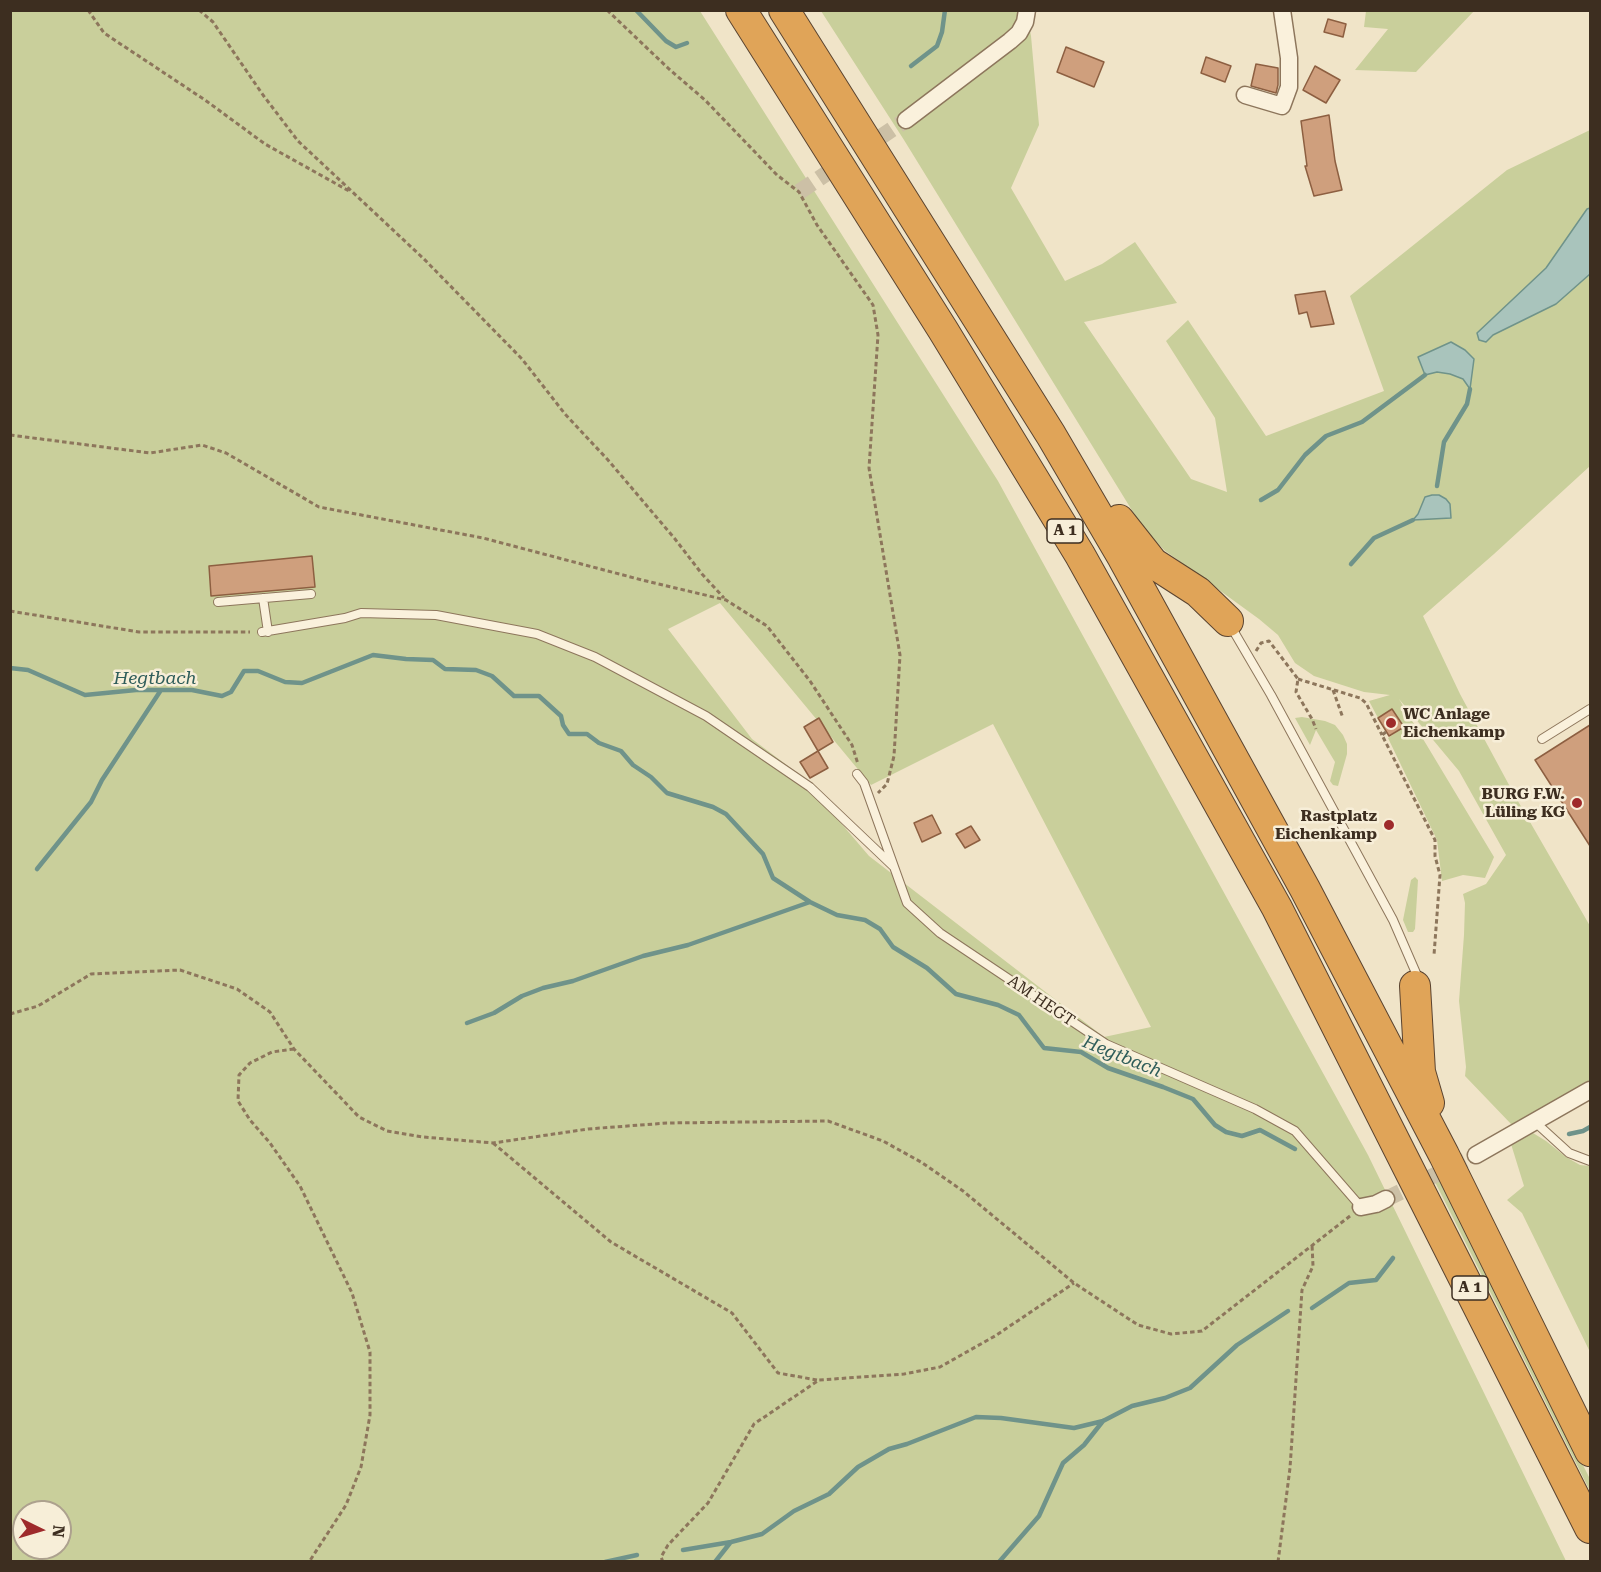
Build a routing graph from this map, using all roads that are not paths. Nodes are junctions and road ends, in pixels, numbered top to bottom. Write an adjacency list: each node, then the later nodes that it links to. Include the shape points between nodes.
1 (741, 10): 25 (highway, A 1, via 1080,555 1277,908)
2 (784, 10): 7 (highway, A 1)
3 (1028, 10): 6 (street, via 1019,33 1011,41)
4 (1281, 10): 5 (street, via 1289,58 1289,87 1282,106)
5 (1245, 95)
6 (906, 120)
7 (1051, 435): 11 (highway, via 1153,563 1198,592); 19 (highway, A 1, via 1305,889)
8 (311, 594): 9 (lane)
9 (263, 598): 10 (lane); 15 (lane, via 265,632 361,613 436,615 537,634 595,657 706,716 810,787)
10 (218, 602)
11 (1228, 621): 16 (lane, via 1393,920 1416,973)
12 (1590, 709): 13 (lane)
13 (1542, 739)
14 (857, 774): 15 (lane, AM HEGT, via 864,783)
15 (893, 866): 23 (lane, AM HEGT, via 908,903 940,933 1106,1044 1255,1109 1295,1131)
16 (1415, 986): 19 (highway, via 1420,1072)
17 (1590, 1090): 18 (street)
18 (1535, 1122): 20 (street); 21 (lane, via 1569,1153)
19 (1444, 1155): 24 (highway, A 1)
20 (1476, 1155)
21 (1590, 1161)
22 (1386, 1198): 23 (street)
23 (1361, 1208)
24 (1590, 1451)
25 (1586, 1518): 26 (highway)
26 (1590, 1537)

